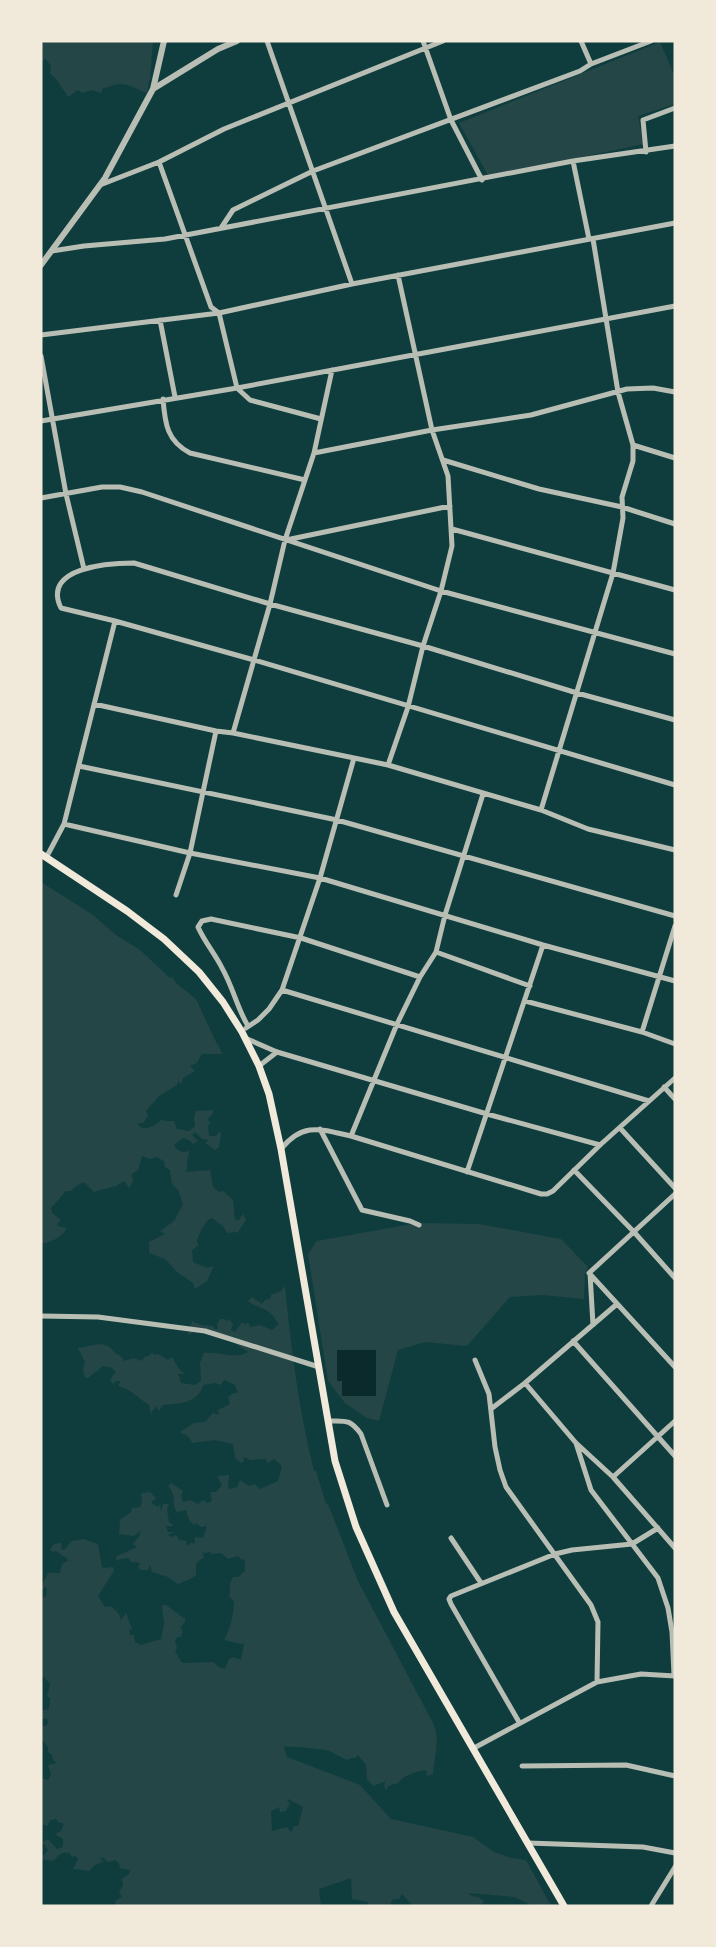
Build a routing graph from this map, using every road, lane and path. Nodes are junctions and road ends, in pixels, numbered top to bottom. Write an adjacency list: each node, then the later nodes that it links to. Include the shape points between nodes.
1 (164, 41): 10 (street)
2 (237, 41): 10 (street)
3 (267, 41): 11 (street)
4 (423, 41): 8 (street)
5 (443, 41): 8 (street)
6 (581, 41): 9 (street)
7 (652, 41): 9 (street)
8 (426, 48): 11 (street); 13 (street)
9 (591, 64): 13 (street)
10 (153, 89): 20 (street)
11 (287, 103): 17 (street, via 224,129); 18 (street)
12 (675, 108): 15 (street, via 643,120)
13 (451, 120): 18 (street); 19 (street)
14 (675, 146): 15 (street)
15 (646, 152): 16 (street)
16 (573, 161): 19 (street); 25 (street)
17 (159, 162): 20 (street); 24 (street)
18 (313, 171): 21 (street); 23 (street, via 233,210)
19 (482, 180): 21 (street)
20 (99, 186): 26 (street)
21 (327, 207): 23 (street); 29 (street)
22 (675, 223): 25 (street)
23 (221, 228): 24 (street)
24 (184, 235): 26 (street); 31 (street, via 211,307)
25 (591, 239): 28 (street); 32 (street)
26 (52, 251): 27 (street)
27 (41, 265)
28 (398, 275): 29 (street); 35 (street)
29 (352, 284): 31 (street)
30 (675, 306): 32 (street)
31 (219, 313): 33 (street); 38 (street)
32 (606, 319): 35 (street); 39 (street)
33 (160, 320): 34 (street); 41 (street)
34 (41, 335)
35 (417, 354): 37 (street); 46 (street)
36 (41, 356): 43 (street)
37 (332, 370): 38 (street); 44 (street)
38 (237, 388): 41 (street); 44 (street, via 250,400)
39 (618, 392): 40 (street, via 635,387); 46 (street, via 531,415); 47 (street)
40 (675, 392)
41 (175, 397): 42 (street)
42 (163, 399): 43 (street); 51 (street, via 172,439 190,453)
43 (53, 419): 45 (street); 52 (street)
44 (321, 419): 48 (street)
45 (41, 421)
46 (432, 430): 48 (street); 50 (street)
47 (633, 445): 49 (street); 55 (street, via 633,461)
48 (314, 453): 51 (street)
49 (675, 458)
50 (444, 460): 54 (street); 55 (street, via 539,489)
51 (305, 480): 58 (street)
52 (66, 494): 53 (street); 58 (street, via 120,487); 59 (street)
53 (41, 498)
54 (450, 506): 57 (street); 58 (street)
55 (622, 507): 56 (street); 60 (street)
56 (675, 524)
57 (452, 529): 60 (street); 62 (street, via 452,546)
58 (286, 540): 62 (street); 63 (street)
59 (84, 569): 63 (street, via 134,563); 64 (street, via 70,574 61,584 58,601 62,608)
60 (613, 573): 61 (street); 65 (street)
61 (675, 590)
62 (441, 591): 65 (street); 66 (street)
63 (270, 604): 66 (street); 68 (street)
64 (115, 621): 68 (street); 70 (street)
65 (596, 632): 67 (street); 69 (street)
66 (423, 646): 69 (street); 71 (street)
67 (675, 654)
68 (254, 660): 71 (street); 74 (street)
69 (576, 693): 72 (street); 75 (street)
70 (94, 704): 73 (street); 77 (street)
71 (408, 707): 75 (street); 78 (street)
72 (675, 720)
73 (216, 731): 74 (street); 80 (street)
74 (233, 733): 76 (street)
75 (560, 750): 79 (street); 82 (street)
76 (354, 758): 78 (street); 83 (street)
77 (79, 766): 80 (street); 84 (street)
78 (388, 766): 81 (street)
79 (675, 785)
80 (203, 793): 83 (street); 86 (street)
81 (483, 794): 82 (street); 88 (street)
82 (541, 810): 85 (street, via 588,829)
83 (337, 820): 88 (street); 89 (street)
84 (64, 824): 86 (street); 87 (street)
85 (675, 850)
86 (190, 853): 89 (street); 90 (street)
87 (44, 856): 104 (main road, via 164,939 198,972)
88 (464, 856): 91 (street); 92 (street)
89 (320, 878): 91 (street); 94 (street)
90 (176, 895)
91 (446, 915): 95 (street); 96 (street)
92 (675, 916)
93 (675, 926): 98 (street)
94 (301, 938): 97 (street); 101 (street); 104 (street, via 211,919 202,921 198,927 223,968)
95 (543, 945): 98 (street); 100 (street)
96 (436, 952): 97 (street); 100 (street)
97 (420, 977): 103 (street)
98 (659, 977): 99 (street); 105 (street)
99 (675, 981)
100 (530, 986): 102 (street)
101 (282, 990): 103 (street); 104 (street, via 269,1009)
102 (525, 1000): 105 (street); 108 (street)
103 (397, 1024): 108 (street); 111 (street)
104 (245, 1032): 107 (street); 109 (main road)
105 (642, 1032): 106 (street)
106 (675, 1044)
107 (277, 1052): 109 (street); 111 (street)
108 (506, 1057): 114 (street); 115 (street)
109 (259, 1066): 120 (main road)
110 (675, 1078): 112 (street)
111 (374, 1081): 115 (street); 118 (street)
112 (664, 1087): 113 (street); 114 (street)
113 (675, 1099)
114 (649, 1101): 116 (street)
115 (487, 1114): 119 (street); 122 (street)
116 (620, 1128): 119 (street); 123 (street)
117 (320, 1129): 118 (street); 120 (street, via 300,1132); 125 (street, via 362,1210)
118 (350, 1136): 122 (street)
119 (600, 1145): 121 (street)
120 (281, 1149): 135 (main road)
121 (574, 1170): 122 (street, via 547,1194); 126 (street)
122 (467, 1172)
123 (675, 1188)
124 (675, 1194): 126 (street)
125 (419, 1225)
126 (634, 1232): 127 (street); 128 (street)
127 (590, 1273): 129 (street); 131 (street)
128 (675, 1278)
129 (617, 1304): 131 (street); 134 (street)
130 (41, 1316): 135 (street, via 98,1317 205,1331)
131 (593, 1325): 132 (street)
132 (573, 1341): 136 (street); 140 (street)
133 (475, 1360): 137 (street, via 489,1394)
134 (675, 1366)
135 (319, 1367): 138 (main road)
136 (526, 1383): 137 (street); 141 (street)
137 (491, 1409): 149 (street, via 495,1447 506,1487)
138 (329, 1421): 144 (street, via 354,1424 361,1434); 154 (main road, via 335,1461 356,1527 394,1612)
139 (675, 1421): 140 (street)
140 (656, 1437): 142 (street); 143 (street)
141 (576, 1443): 143 (street); 147 (street, via 591,1490)
142 (675, 1456)
143 (613, 1477): 145 (street)
144 (387, 1505)
145 (658, 1528): 147 (street); 148 (street)
146 (451, 1538): 150 (street)
147 (632, 1544): 149 (street); 151 (street, via 658,1578 668,1608)
148 (675, 1548)
149 (555, 1554): 150 (street); 152 (street, via 591,1605 598,1622)
150 (481, 1583): 153 (street, via 451,1596 450,1604)
151 (674, 1675): 152 (street, via 641,1674)
152 (596, 1682): 153 (street)
153 (519, 1722): 154 (street)
154 (474, 1748): 157 (main road)
155 (522, 1766): 156 (street, via 626,1766)
156 (675, 1776)
157 (528, 1843): 158 (street, via 643,1847); 160 (main road)
158 (675, 1853)
159 (675, 1867): 161 (street)
160 (564, 1906)
161 (651, 1906)

